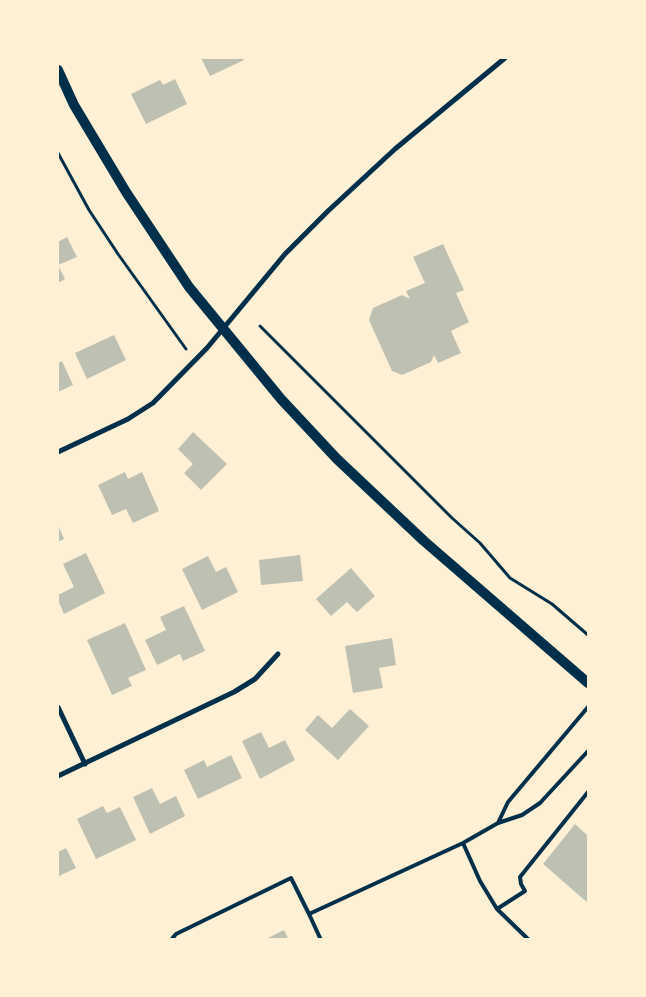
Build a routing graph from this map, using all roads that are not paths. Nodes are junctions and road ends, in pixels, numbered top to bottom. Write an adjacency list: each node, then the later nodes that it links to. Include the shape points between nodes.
1 (506, 58): 3 (street, via 395,149 328,211 285,254)
2 (58, 70): 3 (main road, via 74,105 126,192 189,287)
3 (223, 330): 4 (street, via 153,404); 6 (main road, via 337,459 424,541)
4 (58, 452)
5 (278, 654): 10 (street, via 255,679 234,692)
6 (588, 683)
7 (58, 707): 10 (street)
8 (588, 707): 13 (lane, via 508,802)
9 (588, 751): 13 (lane, via 540,803 522,815)
10 (85, 764): 11 (street)
11 (58, 776)
12 (588, 792): 15 (lane, via 520,877 525,891)
13 (498, 823): 14 (lane)
14 (463, 843): 15 (lane, via 480,881); 16 (lane)
15 (497, 908): 19 (lane)
16 (309, 914): 17 (lane, via 291,878 176,934); 18 (lane)
17 (171, 940)
18 (321, 940)
19 (529, 940)

